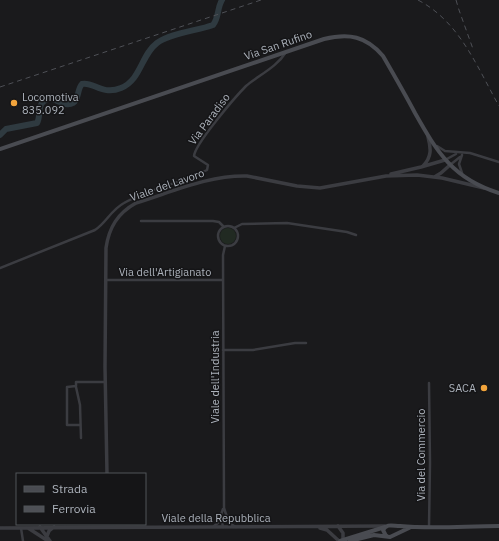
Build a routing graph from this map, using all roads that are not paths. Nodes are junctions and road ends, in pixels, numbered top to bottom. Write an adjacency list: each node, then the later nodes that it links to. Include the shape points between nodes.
1 (286, 52): 2 (main road, Via San Rufino, via 339,36 366,41 383,56); 4 (main road, Via San Rufino); 15 (street, Via Paradiso, via 279,62 237,95 199,144 194,156 208,165 207,170 183,181 143,193)
2 (428, 136): 3 (main road, Via San Rufino); 9 (street, via 430,152 426,163)
3 (433, 143): 5 (street, via 445,151); 6 (main road, Via San Rufino)
4 (1, 148)
5 (461, 154): 6 (street); 7 (street, via 467,152); 8 (street); 12 (street, via 458,164)
6 (445, 160): 8 (main road, Via San Rufino); 9 (street, Viale del Lavoro)
7 (499, 162)
8 (450, 165): 11 (street, via 440,175); 12 (main road, Via San Rufino)
9 (421, 167): 10 (street, Viale del Lavoro)
10 (386, 176): 11 (street, Viale del Lavoro); 16 (street, Viale del Lavoro, via 320,188 247,176 227,176 203,181 136,203)
11 (433, 177): 13 (street, Viale del Lavoro)
12 (465, 177): 13 (main road, Via San Rufino)
13 (485, 188): 14 (main road, Via San Rufino)
14 (499, 193)
15 (124, 203): 16 (street); 22 (street, Via Paradiso, via 94,230)
16 (127, 209): 23 (street, Viale del Lavoro, via 114,222 108,235)
17 (141, 221): 18 (street, via 213,221)
18 (224, 227): 19 (street); 21 (street, via 218,237)
19 (234, 228): 20 (street, via 242,224 287,223); 21 (street, via 238,234 237,241 232,246)
20 (356, 235)
21 (225, 246): 24 (street, Viale dell'Industria)
22 (0, 268)
23 (106, 280): 24 (street, Via dell'Artigianato); 27 (street, Viale del Lavoro)
24 (223, 280): 26 (street, Viale dell'Industria)
25 (306, 343): 26 (street, via 254,350)
26 (223, 350): 33 (street, Viale dell'Industria)
27 (106, 382): 29 (street, via 76,382); 32 (street, Viale del Lavoro)
28 (429, 383): 51 (street, Via del Commercio)
29 (76, 386): 30 (street, via 80,405); 30 (street, via 67,387 67,425)
30 (80, 425): 31 (street)
31 (81, 438)
32 (107, 473)
33 (224, 508): 34 (street, Viale dell'Industria); 35 (street, Viale dell'Industria)
34 (221, 517): 46 (street, Viale dell'Industria); 47 (street, Viale dell'Industria)
35 (227, 519): 47 (street); 48 (street, via 228,523)
36 (91, 525): 44 (street)
37 (108, 525): 44 (street, Viale della Repubblica); 45 (street, Viale della Repubblica)
38 (125, 525): 45 (street)
39 (337, 526): 40 (street, Viale della Repubblica); 49 (street, Viale della Repubblica); 62 (street, via 343,533)
40 (388, 526): 50 (main road, Viale della Repubblica); 56 (main road, via 395,530); 58 (main road, via 383,532); 62 (main road)
41 (499, 526): 51 (main road, Viale della Repubblica)
42 (40, 527): 43 (street, Viale della Repubblica); 54 (street, Viale della Repubblica); 57 (street, via 39,532); 59 (street)
43 (54, 527): 44 (street, Viale della Repubblica); 59 (street, via 49,532)
44 (84, 527)
45 (132, 527): 46 (street, Viale della Repubblica)
46 (213, 527): 47 (street, Viale della Repubblica)
47 (223, 527): 48 (street, Viale della Repubblica)
48 (236, 527): 49 (street, Viale della Repubblica)
49 (313, 527): 55 (street, Viale della Repubblica)
50 (411, 527): 51 (main road, Viale della Repubblica); 56 (main road, Viale della Repubblica)
51 (428, 527)
52 (0, 528): 53 (street, Viale della Repubblica)
53 (21, 528): 54 (street, Viale della Repubblica); 60 (street)
54 (27, 528): 57 (street)
55 (330, 533): 61 (street); 62 (street, Viale della Repubblica)
56 (393, 535): 58 (main road); 64 (street)
57 (42, 536): 59 (street)
58 (387, 538): 63 (main road, via 374,535)
59 (48, 540)
60 (23, 541)
61 (332, 541)
62 (342, 541)
63 (350, 541)
64 (391, 541)

